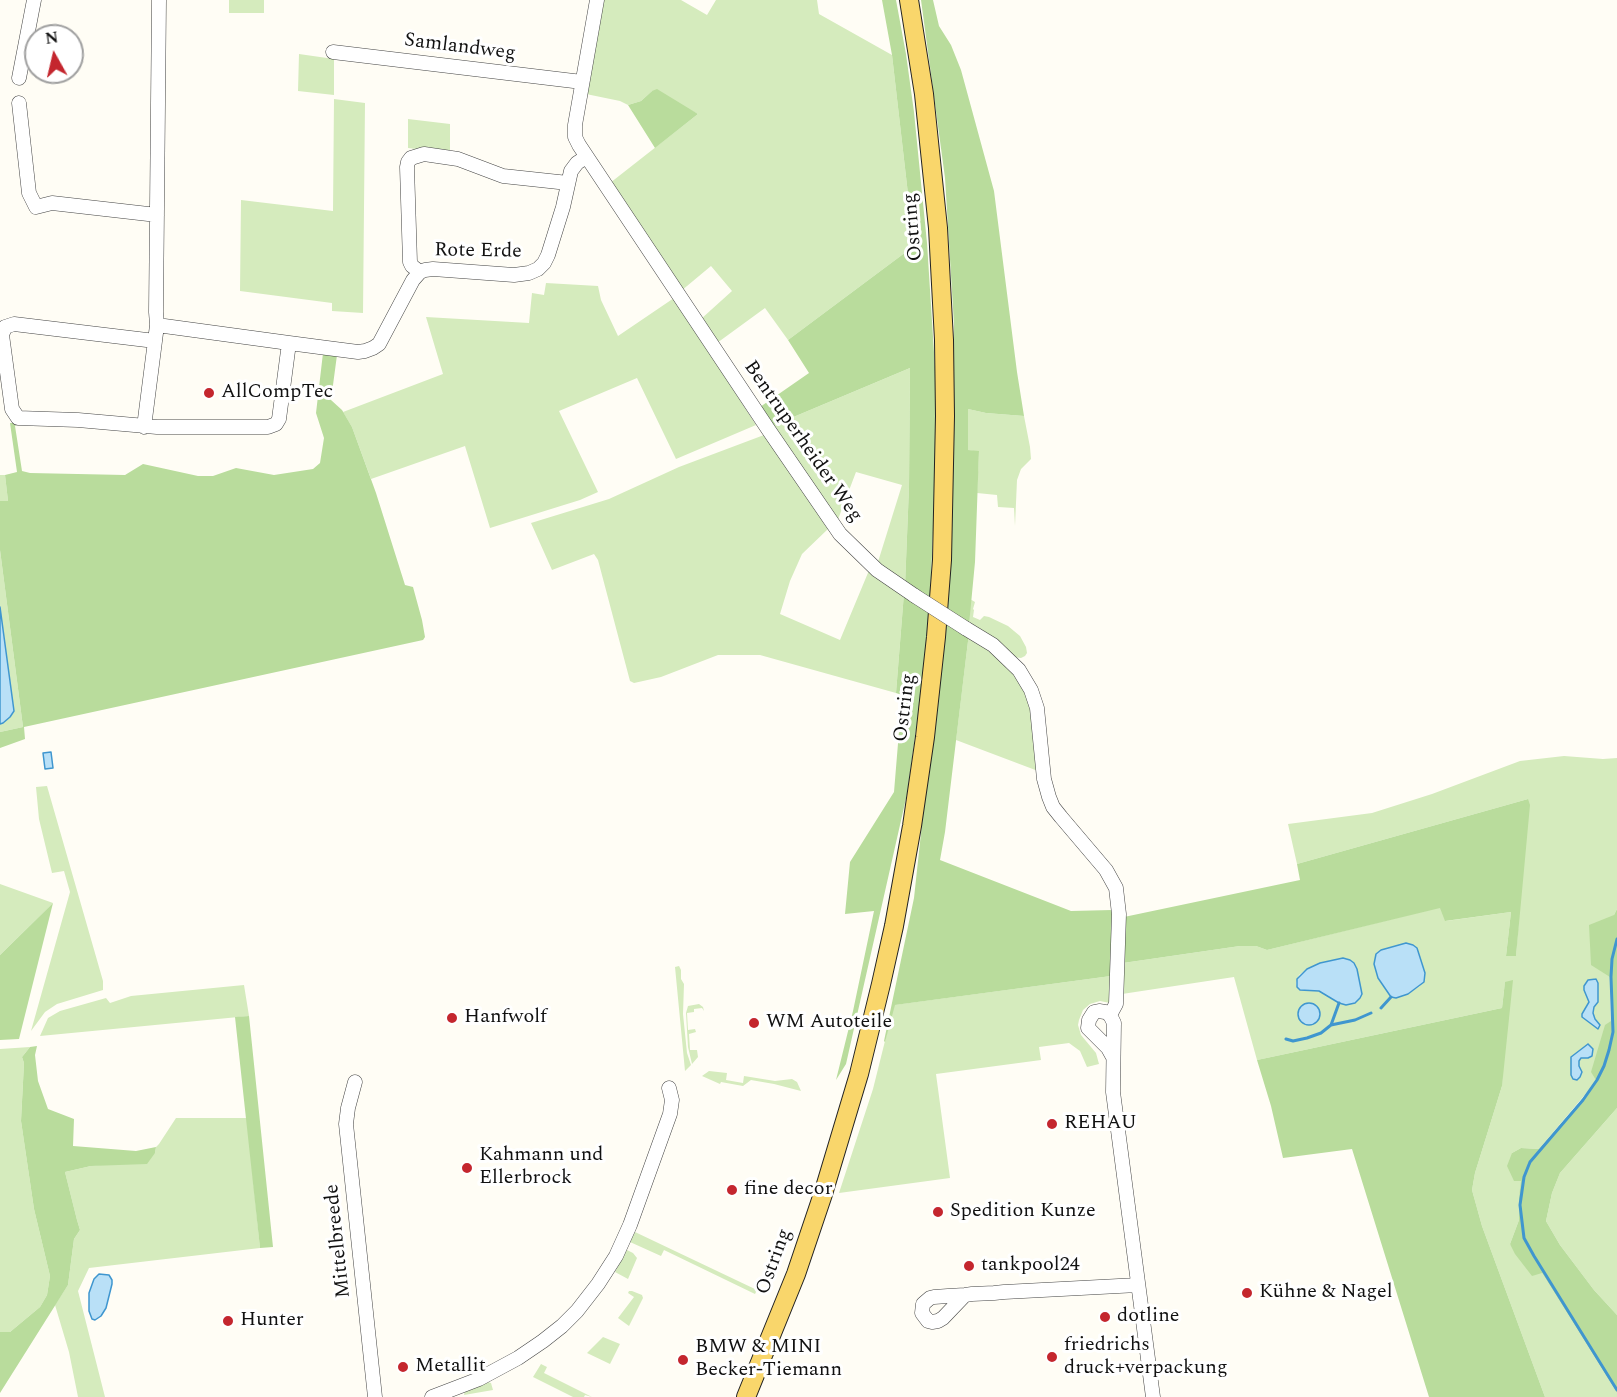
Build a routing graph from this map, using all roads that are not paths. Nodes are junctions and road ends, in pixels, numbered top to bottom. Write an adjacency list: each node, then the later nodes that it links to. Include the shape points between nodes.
1 (34, 0): 6 (street)
2 (159, 0): 11 (street)
3 (597, 0): 7 (street, Bentruperheider Weg)
4 (909, 0): 25 (main road, Ostring, via 924,94 938,228 944,340 942,560 926,726 894,927 859,1074 796,1274)
5 (333, 52): 7 (street, Samlandweg)
6 (19, 78)
7 (582, 82): 9 (street, Bentruperheider Weg, via 574,131)
8 (19, 103): 11 (street, via 29,193 36,207 52,203)
9 (586, 156): 10 (street, Rote Erde, via 573,166); 17 (street, Bentruperheider Weg, bridge, via 840,534 877,570 993,645 1019,670 1037,708 1044,778 1053,807 1106,870 1116,888 1116,1004)
10 (568, 183): 12 (street, Rote Erde, via 548,255 538,269 514,274 433,269); 12 (street, via 502,176 458,159 424,154 411,158 407,167 410,262)
11 (157, 215): 13 (street)
12 (420, 272): 15 (street, Rote Erde, via 373,348 358,352)
13 (157, 325): 14 (street); 15 (street, Rote Erde)
14 (155, 341): 16 (street); 16 (street, via 14,324 5,327 2,335 12,409 18,418)
15 (289, 343): 16 (street, via 276,424)
16 (144, 427)
17 (1110, 1015): 18 (street, Bentruperheider Weg, via 1114,1023); 18 (street, via 1095,1012 1088,1024)
18 (1113, 1057): 21 (street, Bentruperheider Weg, via 1113,1100)
19 (355, 1082): 23 (street, Mittelbreede, via 346,1124)
20 (669, 1088): 24 (street, via 670,1114 630,1225 598,1284 577,1311 543,1341 479,1379)
21 (1138, 1285): 22 (street); 26 (street, Bentruperheider Weg)
22 (965, 1295)
23 (375, 1397)
24 (432, 1397)
25 (746, 1397)
26 (1153, 1397)

